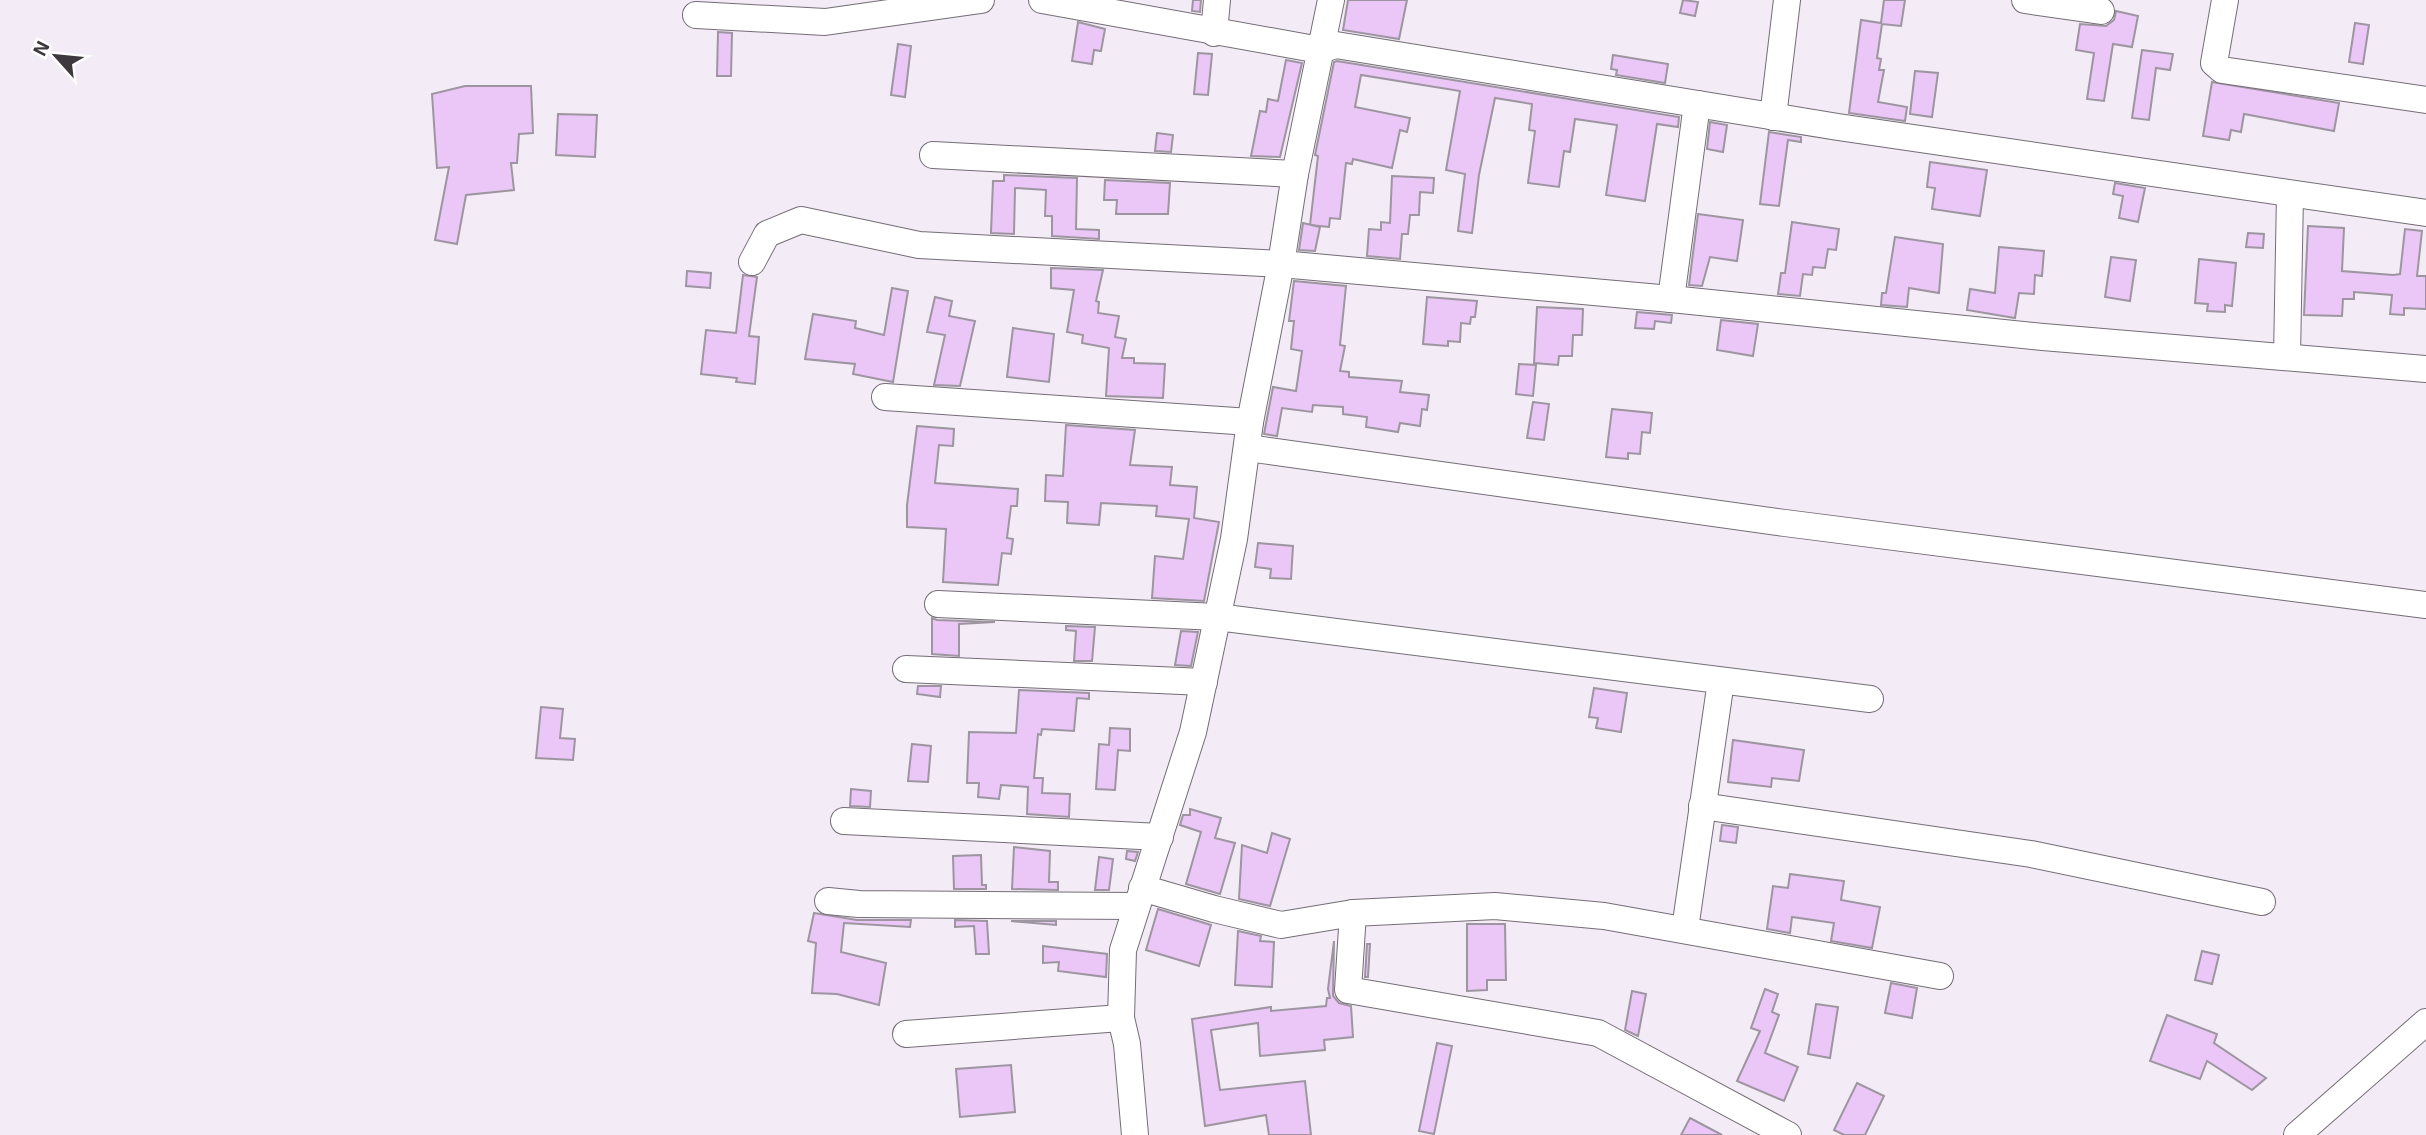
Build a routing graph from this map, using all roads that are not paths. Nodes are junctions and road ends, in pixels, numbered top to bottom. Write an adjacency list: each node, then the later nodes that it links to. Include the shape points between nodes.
1 (981, 0): 9 (street, via 825,22)
2 (1042, 0): 10 (street)
3 (1217, 0): 10 (street)
4 (1331, 0): 11 (street)
5 (1787, 0): 14 (street)
6 (2025, 0): 8 (street)
7 (2225, 0): 12 (street, via 2214,63 2217,68)
8 (2101, 11)
9 (696, 15)
10 (1214, 33): 11 (street)
11 (1320, 50): 13 (street, via 1336,45); 16 (street)
12 (2426, 100)
13 (1697, 104): 14 (street); 21 (street)
14 (1773, 117): 17 (street)
15 (933, 155): 16 (street)
16 (1295, 174): 20 (street)
17 (2290, 194): 18 (street); 22 (street)
18 (2426, 213)
19 (752, 262): 20 (street, via 767,234 801,219 919,245)
20 (1281, 264): 21 (street); 25 (street)
21 (1671, 299): 22 (street)
22 (2287, 357): 23 (street)
23 (2426, 369)
24 (885, 397): 25 (street)
25 (1250, 422): 26 (street)
26 (1248, 448): 28 (street); 29 (street)
27 (938, 604): 29 (street)
28 (2426, 605)
29 (1217, 617): 31 (street); 32 (street)
30 (906, 669): 31 (street)
31 (1204, 681): 36 (street)
32 (1721, 681): 33 (street); 34 (street)
33 (1870, 699)
34 (1702, 806): 39 (street, via 2031,854); 41 (street)
35 (844, 821): 36 (street)
36 (1160, 838): 37 (street)
37 (1139, 897): 38 (street); 40 (street, via 1281,925); 43 (street, via 1124,950)
38 (828, 901)
39 (2262, 902)
40 (1353, 913): 41 (street, via 1495,906); 47 (street, via 1348,990 1598,1033)
41 (1685, 929): 42 (street)
42 (1940, 976)
43 (1121, 1018): 45 (street); 46 (street)
44 (2426, 1022): 48 (street)
45 (906, 1034)
46 (1135, 1135)
47 (1788, 1135)
48 (2297, 1135)

